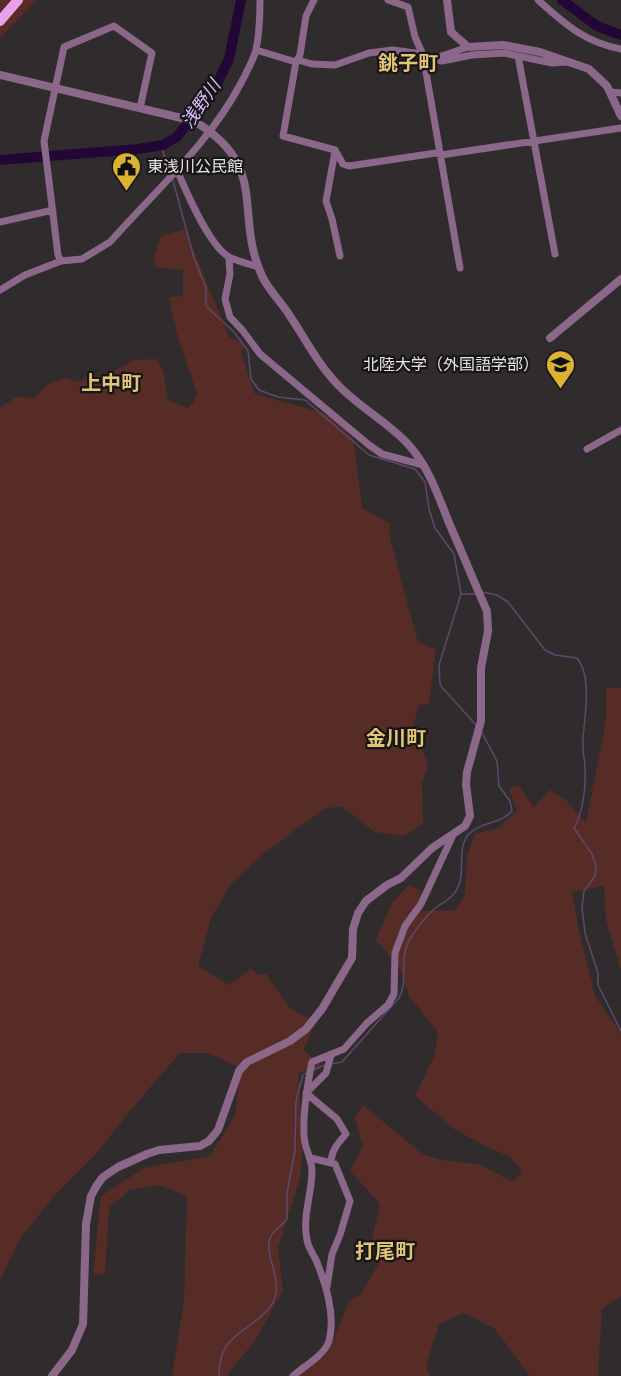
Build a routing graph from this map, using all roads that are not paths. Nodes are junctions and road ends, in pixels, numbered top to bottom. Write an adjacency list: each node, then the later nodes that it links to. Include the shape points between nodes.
1 (18, 0): 7 (main road)
2 (260, 0): 10 (street)
3 (314, 0): 14 (street, via 306,16)
4 (388, 0): 11 (street, via 408,7)
5 (447, 0): 8 (street, via 451,33)
6 (538, 0): 9 (street, via 582,36)
7 (0, 21)
8 (468, 47): 13 (street); 15 (street, via 503,45)
9 (621, 49)
10 (256, 50): 14 (street); 23 (street, via 233,97)
11 (423, 55): 13 (street); 14 (street, via 393,50 369,53 335,65); 26 (street)
12 (518, 56): 13 (street, via 504,53); 15 (street, via 552,63); 24 (street)
13 (433, 59)
14 (297, 61): 25 (street, via 283,136)
15 (573, 62): 18 (street, via 596,74)
16 (0, 75): 17 (street)
17 (55, 88): 20 (street); 20 (street, via 64,46 114,26 152,53); 28 (street, via 44,141)
18 (611, 92): 19 (street); 21 (street)
19 (621, 93)
20 (140, 108): 23 (street, via 194,121)
21 (621, 116)
22 (621, 128): 24 (street)
23 (210, 130): 27 (street); 34 (street, via 231,151 246,184 253,251)
24 (534, 141): 26 (street); 30 (street)
25 (335, 150): 26 (street, via 343,164 349,166); 31 (street, via 326,201)
26 (441, 155): 35 (street)
27 (176, 171): 32 (street, via 201,222); 33 (street, via 110,242 82,259)
28 (52, 210): 29 (street); 33 (street)
29 (0, 222)
30 (555, 254)
31 (339, 256)
32 (229, 258): 34 (street); 41 (street, via 225,299 228,314 260,354 382,454)
33 (61, 261): 37 (street)
34 (259, 267): 41 (street, via 262,278 321,366 341,388 407,443)
35 (460, 268)
36 (621, 279): 38 (street)
37 (0, 290)
38 (550, 338)
39 (621, 429): 40 (street)
40 (587, 449)
41 (423, 465): 42 (street, via 487,611 481,721 466,784 471,816)
42 (453, 835): 43 (street, via 421,904 405,926 395,953 394,994 388,1005); 48 (street, via 366,901 353,929 352,958 322,1009 290,1041 247,1062 239,1071 218,1130 209,1142 147,1154 118,1167 97,1185 86,1224 83,1324 72,1350)
43 (330, 1058): 44 (street, via 327,1070); 44 (street, via 312,1062)
44 (306, 1093): 45 (street, via 304,1138); 46 (street, via 337,1119 346,1134 331,1155)
45 (311, 1158): 46 (street); 47 (street, via 307,1242)
46 (331, 1163): 47 (street, via 341,1174 350,1201 332,1254)
47 (327, 1287): 49 (street, via 331,1326 328,1342 322,1353)
48 (52, 1376)
49 (294, 1376)

